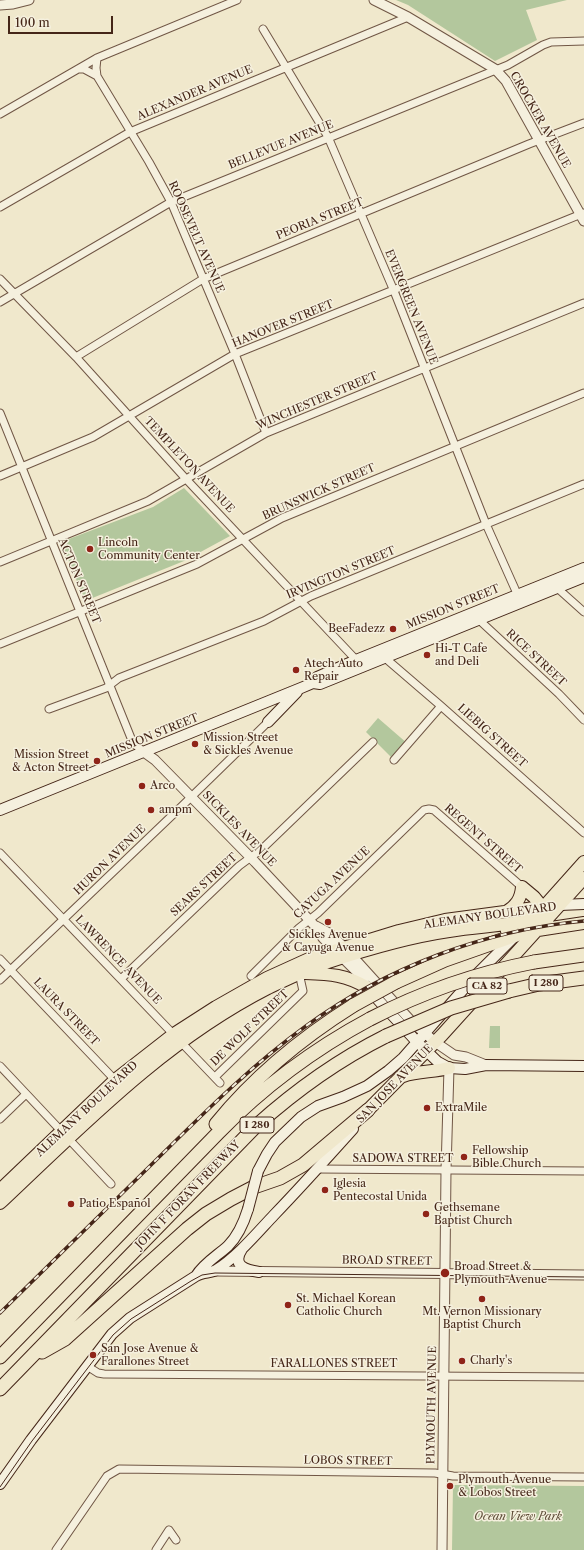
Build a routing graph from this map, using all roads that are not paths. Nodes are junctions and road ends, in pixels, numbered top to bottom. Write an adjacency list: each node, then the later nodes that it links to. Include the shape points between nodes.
1 (29, 0): 4 (street)
2 (237, 0): 8 (street)
3 (374, 0): 5 (street, CROCKER AVENUE)
4 (0, 5)
5 (408, 16): 9 (street, ALEXANDER AVENUE); 11 (street, CROCKER AVENUE)
6 (263, 29): 9 (street, EVERGREEN AVENUE)
7 (584, 41): 11 (street, BELLEVUE AVENUE, via 551,42)
8 (97, 58): 10 (street); 12 (street)
9 (287, 66): 15 (street, ALEXANDER AVENUE); 16 (street, EVERGREEN AVENUE)
10 (78, 69): 12 (street, via 84,69); 13 (street)
11 (496, 70): 16 (street, BELLEVUE AVENUE); 17 (street, CROCKER AVENUE, via 506,81)
12 (97, 76): 15 (street, ROOSEVELT AVENUE)
13 (0, 114)
14 (584, 123): 17 (street, PEORIA STREET)
15 (130, 132): 18 (street, ROOSEVELT AVENUE); 19 (street, ALEXANDER AVENUE)
16 (328, 137): 18 (street, BELLEVUE AVENUE); 20 (street, EVERGREEN AVENUE)
17 (539, 140): 20 (street, PEORIA STREET); 21 (street, CROCKER AVENUE)
18 (171, 202): 23 (street, ROOSEVELT AVENUE); 25 (street, BELLEVUE AVENUE)
19 (0, 207)
20 (361, 214): 23 (street, PEORIA STREET); 24 (street, EVERGREEN AVENUE)
21 (583, 216): 24 (street, HANOVER STREET)
22 (0, 279): 25 (street, TEMPLETON AVENUE)
23 (203, 279): 28 (street, ROOSEVELT AVENUE); 29 (street, PEORIA STREET)
24 (394, 291): 28 (street, HANOVER STREET); 30 (street, EVERGREEN AVENUE)
25 (14, 294): 26 (street, BELLEVUE AVENUE); 29 (street, TEMPLETON AVENUE)
26 (0, 302)
27 (584, 303): 30 (street, WINCHESTER STREET)
28 (236, 354): 33 (street, HANOVER STREET); 34 (street, ROOSEVELT AVENUE)
29 (76, 357): 33 (street, TEMPLETON AVENUE)
30 (424, 369): 34 (street, WINCHESTER STREET); 35 (street, EVERGREEN AVENUE)
31 (584, 393): 35 (street, BRUNSWICK STREET)
32 (0, 414): 36 (street, ACTON STREET)
33 (129, 416): 36 (street, HANOVER STREET, via 92,436); 38 (street, TEMPLETON AVENUE)
34 (266, 433): 38 (street, WINCHESTER STREET)
35 (456, 446): 40 (street, EVERGREEN AVENUE); 41 (street, BRUNSWICK STREET, via 282,518)
36 (22, 467): 37 (street, HANOVER STREET); 42 (street, ACTON STREET)
37 (0, 476)
38 (186, 478): 41 (street, TEMPLETON AVENUE); 42 (street, WINCHESTER STREET, via 148,501)
39 (584, 484): 40 (street, IRVINGTON STREET)
40 (486, 524): 47 (street, EVERGREEN AVENUE); 48 (street, IRVINGTON STREET)
41 (243, 539): 48 (street, TEMPLETON AVENUE); 49 (street, BRUNSWICK STREET, via 197,564)
42 (51, 541): 43 (street, WINCHESTER STREET); 49 (street, ACTON STREET)
43 (0, 562)
44 (584, 568): 46 (main road, MISSION STREET)
45 (584, 577): 46 (main road, MISSION STREET)
46 (554, 585): 47 (main road, MISSION STREET); 50 (street)
47 (519, 598): 51 (main road, MISSION STREET)
48 (302, 601): 54 (street, TEMPLETON AVENUE); 55 (street, IRVINGTON STREET, via 264,621 119,678)
49 (81, 612): 52 (street, BRUNSWICK STREET); 55 (street, ACTON STREET)
50 (584, 612)
51 (475, 616): 53 (main road, MISSION STREET); 54 (main road, MISSION STREET); 60 (street, RICE STREET)
52 (0, 644)
53 (384, 657): 54 (main road, MISSION STREET); 58 (street, LIEBIG STREET)
54 (359, 663): 56 (main road, MISSION STREET, via 320,684 313,683)
55 (110, 685): 59 (street, IRVINGTON STREET); 63 (street, ACTON STREET, via 133,743)
56 (301, 688): 57 (main road, MISSION STREET); 61 (main road)
57 (268, 701): 61 (main road); 63 (main road, MISSION STREET)
58 (441, 706): 64 (street); 68 (street, LIEBIG STREET)
59 (49, 709)
60 (584, 720)
61 (268, 722): 65 (street, HURON AVENUE)
62 (373, 742): 70 (street, SEARS STREET, via 262,849)
63 (144, 752): 65 (street, SICKLES AVENUE); 67 (main road, MISSION STREET)
64 (394, 760)
65 (192, 798): 70 (street, SICKLES AVENUE); 78 (street, HURON AVENUE)
66 (429, 809): 73 (street, REGENT STREET, via 434,810); 80 (street, CAYUGA AVENUE, via 424,810 320,911)
67 (0, 810)
68 (584, 833)
69 (0, 853): 78 (street, LAWRENCE AVENUE)
70 (250, 857): 80 (street, SICKLES AVENUE); 92 (street, SEARS STREET)
71 (584, 862): 76 (main road, SAN JOSE AVENUE)
72 (583, 882): 75 (main road, SAN JOSE AVENUE / CA 82)
73 (522, 887): 76 (main road); 77 (main road, via 520,898)
74 (584, 904): 75 (main road, ALEMANY BOULEVARD)
75 (560, 905): 76 (main road, ALEMANY BOULEVARD); 79 (main road, via 548,914); 83 (main road, SAN JOSE AVENUE / CA 82)
76 (543, 908): 77 (main road, ALEMANY BOULEVARD); 79 (main road, SAN JOSE AVENUE)
77 (506, 912): 85 (main road, ALEMANY BOULEVARD, via 435,922 385,935)
78 (64, 919): 88 (street, HURON AVENUE); 92 (street, LAWRENCE AVENUE)
79 (530, 921): 82 (main road, ALEMANY BOULEVARD); 84 (main road, SAN JOSE AVENUE)
80 (312, 923): 85 (street, SICKLES AVENUE, via 329,933); 90 (street, CAYUGA AVENUE, via 300,928)
81 (584, 923): 83 (main road)
82 (486, 926): 84 (main road, via 502,928); 85 (main road, ALEMANY BOULEVARD)
83 (538, 930): 84 (main road); 99 (main road, SAN JOSE AVENUE / CA 82)
84 (516, 935): 96 (main road, SAN JOSE AVENUE, via 476,975); 116 (highway, bridge, via 456,955 396,982 328,1022 249,1088 220,1119)
85 (343, 952): 89 (main road, ALEMANY BOULEVARD); 94 (street, SICKLES AVENUE); 95 (main road, ALEMANY BOULEVARD, via 280,971); 96 (street, SICKLES AVENUE)
86 (584, 955): 116 (highway, JOHN F FORAN FREEWAY / I 280, bridge, via 534,962 492,972 449,985 370,1019 324,1046 274,1081 229,1122)
87 (0, 959): 88 (street, LAURA STREET)
88 (10, 970): 93 (street, HURON AVENUE); 106 (street, LAURA STREET)
89 (299, 973): 94 (main road, via 338,975); 97 (main road, ALEMANY BOULEVARD); 105 (street, DE WOLF STREET, via 304,991)
90 (251, 976): 95 (main road)
91 (584, 978): 127 (highway, JOHN F FORAN FREEWAY / I 280, bridge, via 539,984 451,1008 386,1036 316,1077 268,1115 213,1169)
92 (121, 979): 97 (street, LAWRENCE AVENUE)
93 (0, 980)
94 (368, 988): 98 (main road, SICKLES AVENUE)
95 (239, 993): 97 (main road, ALEMANY BOULEVARD)
96 (425, 1034): 98 (main road, SAN JOSE AVENUE); 99 (street, SICKLES AVENUE)
97 (177, 1038): 105 (street, LAWRENCE AVENUE); 106 (main road, ALEMANY BOULEVARD); 111 (main road, ALEMANY BOULEVARD)
98 (417, 1042): 99 (main road, SICKLES AVENUE); 119 (main road, SAN JOSE AVENUE, bridge, via 396,1065 367,1086 318,1106 298,1119 276,1142 258,1171 248,1209)
99 (431, 1047): 100 (street); 103 (main road, via 438,1062); 104 (main road, SAN JOSE AVENUE / CA 82)
100 (486, 1065): 102 (main road); 103 (main road, via 465,1069)
101 (0, 1066): 108 (street)
102 (584, 1066)
103 (449, 1068): 104 (main road); 113 (street, PLYMOUTH AVENUE)
104 (403, 1076): 109 (main road, SAN JOSE AVENUE / CA 82)
105 (215, 1077): 107 (street, LAWRENCE AVENUE)
106 (115, 1080): 111 (main road, ALEMANY BOULEVARD)
107 (220, 1083)
108 (26, 1094): 110 (street); 111 (street)
109 (368, 1110): 112 (main road, SAN JOSE AVENUE); 127 (highway, via 303,1166 242,1193 206,1214 66,1339)
110 (0, 1119)
111 (65, 1135): 115 (street); 117 (main road, ALEMANY BOULEVARD); 118 (main road, ALEMANY BOULEVARD)
112 (317, 1169): 113 (street, SADOWA STREET); 120 (main road, SAN JOSE AVENUE)
113 (446, 1170): 114 (street, SADOWA STREET); 123 (street, PLYMOUTH AVENUE)
114 (584, 1172)
115 (111, 1184)
116 (165, 1188): 126 (highway, JOHN F FORAN FREEWAY / I 280)
117 (0, 1190)
118 (0, 1203)
119 (229, 1245): 121 (main road, via 216,1262); 125 (main road, SAN JOSE AVENUE, via 201,1268)
120 (244, 1247): 121 (main road, SAN JOSE AVENUE); 122 (main road, via 238,1259 241,1266)
121 (214, 1272): 122 (street, BROAD STREET); 125 (main road, SAN JOSE AVENUE)
122 (259, 1272): 123 (street, BROAD STREET)
123 (445, 1274): 124 (street, BROAD STREET); 129 (street, PLYMOUTH AVENUE)
124 (584, 1275)
125 (196, 1276): 128 (main road, SAN JOSE AVENUE, via 124,1323)
126 (0, 1358)
127 (30, 1358): 131 (highway, JOHN F FORAN FREEWAY / I 280)
128 (87, 1366): 129 (street, FARALLONES STREET, via 104,1374); 134 (main road, SAN JOSE AVENUE)
129 (444, 1375): 130 (street, FARALLONES STREET); 132 (street, PLYMOUTH AVENUE)
130 (584, 1377)
131 (0, 1389)
132 (443, 1474): 133 (street, LOBOS STREET); 136 (street, LOBOS STREET, via 119,1469 107,1476); 138 (street, PLYMOUTH AVENUE)
133 (584, 1477)
134 (0, 1484)
135 (176, 1540): 137 (street, via 170,1530)
136 (56, 1550)
137 (156, 1550)
138 (442, 1550)

